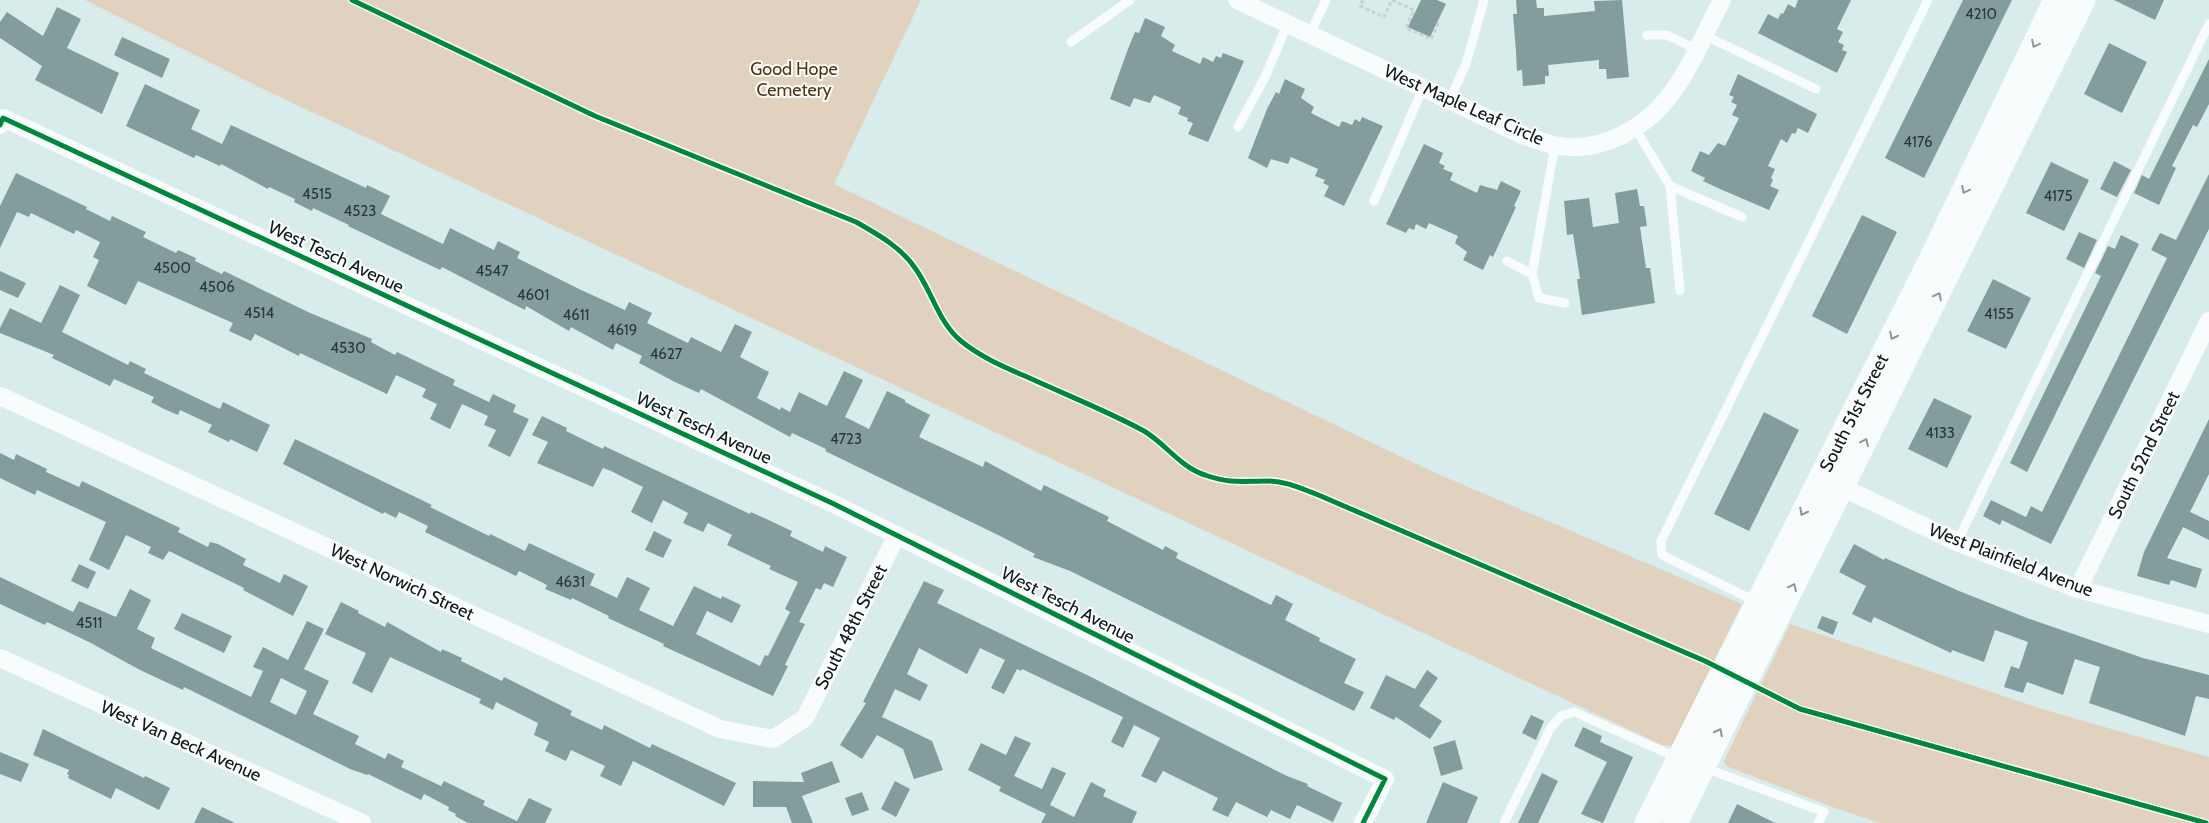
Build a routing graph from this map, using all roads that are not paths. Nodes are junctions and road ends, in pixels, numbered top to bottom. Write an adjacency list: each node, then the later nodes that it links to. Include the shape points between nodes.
1 (1130, 0): 13 (lane)
2 (1237, 0): 9 (street, West Maple Leaf Circle)
3 (1326, 0): 11 (lane)
4 (1484, 0): 17 (lane, via 1466,64)
5 (1722, 0): 14 (street, West Maple Leaf Circle)
6 (1928, 0): 35 (lane, via 1661,540 1662,556)
7 (2056, 0): 31 (street, South 51st Street, one-way to 31, via 1924,275)
8 (2083, 0): 31 (street, South 51st Street, one-way to 8)
9 (1288, 23): 11 (street, West Maple Leaf Circle); 19 (lane, via 1265,77)
10 (2209, 24): 33 (lane)
11 (1310, 34): 15 (street, West Maple Leaf Circle)
12 (1647, 35): 14 (lane, via 1667,35)
13 (1071, 42)
14 (1700, 42): 16 (lane); 20 (street, West Maple Leaf Circle, via 1674,90 1658,111)
15 (1423, 88): 17 (street, West Maple Leaf Circle); 23 (lane)
16 (1816, 89)
17 (1448, 100): 21 (street, West Maple Leaf Circle, via 1525,136)
18 (2, 121): 32 (street, West Tesch Avenue)
19 (1238, 127)
20 (1635, 128): 21 (street, West Maple Leaf Circle, via 1610,141 1584,147); 22 (lane)
21 (1555, 145): 26 (lane)
22 (1670, 186): 24 (lane); 27 (lane)
23 (1374, 201)
24 (1742, 217)
25 (1507, 261): 26 (lane)
26 (1532, 274): 28 (lane, via 1539,298)
27 (1680, 291)
28 (1564, 303)
29 (2209, 321): 34 (street, South 52nd Street)
30 (0, 396): 39 (street, West Norwich Street, via 720,729 774,739)
31 (1832, 482): 33 (street, West Plainfield Avenue); 35 (street, South 51st Street, one-way to 35); 36 (street, South 51st Street, one-way to 31)
32 (897, 535): 39 (street, South 48th Street); 43 (street, West Tesch Avenue, via 1385,779)
33 (1957, 542): 34 (street, West Plainfield Avenue)
34 (2078, 589): 37 (street, West Plainfield Avenue)
35 (1758, 602): 36 (street); 40 (street, South 51st Street)
36 (1780, 613): 41 (street, South 51st Street, one-way to 36)
37 (2209, 624)
38 (0, 658): 42 (street, West Van Beck Avenue)
39 (805, 718)
40 (1678, 758): 41 (street); 44 (lane, via 1574,712 1561,716 1550,729); 45 (street, South 51st Street)
41 (1702, 767): 46 (street, South 51st Street); 47 (lane, via 1824,812)
42 (362, 823)
43 (1363, 823)
44 (1504, 823)
45 (1647, 823)
46 (1675, 823)
47 (1818, 823)

